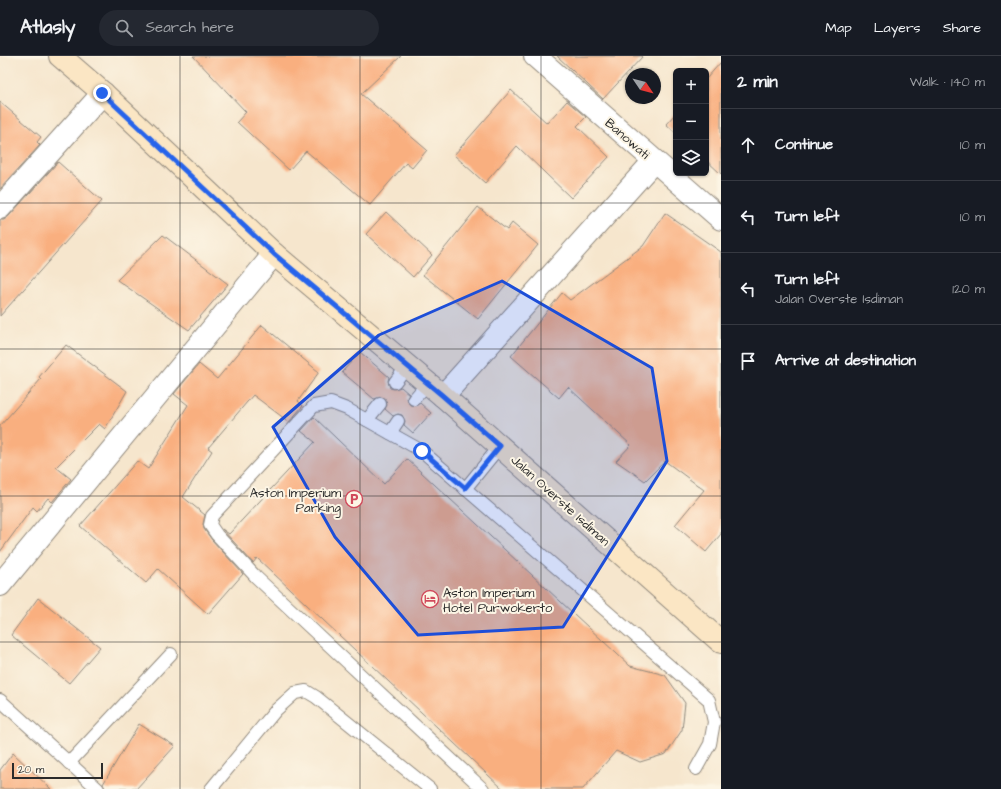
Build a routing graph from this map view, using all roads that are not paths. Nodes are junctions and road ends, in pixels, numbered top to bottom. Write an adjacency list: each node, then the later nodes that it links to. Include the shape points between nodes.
1 (60, 56): 3 (main road, Jalan Overste Isdiman)
2 (535, 56): 4 (street, Banowati)
3 (102, 93): 5 (street); 7 (main road, Jalan Overste Isdiman)
4 (654, 161): 6 (street, Banowati); 8 (street)
5 (0, 208)
6 (721, 219)
7 (274, 254): 8 (main road, Jalan Overste Isdiman, via 401,374); 15 (street)
8 (428, 392): 13 (main road, Jalan Overste Isdiman)
9 (380, 404): 10 (lane)
10 (367, 420): 12 (lane); 25 (lane, via 330,403 314,406 212,516 210,525 256,577)
11 (398, 420): 12 (lane)
12 (390, 433): 14 (lane, via 422,451)
13 (500, 446): 14 (lane); 16 (main road, Jalan Overste Isdiman)
14 (465, 488): 20 (lane, via 709,700 714,722 710,744)
15 (0, 585)
16 (721, 642)
17 (171, 654): 19 (lane)
18 (0, 700): 19 (lane)
19 (69, 763): 22 (lane)
20 (696, 769)
21 (416, 784): 23 (lane, via 306,691 295,693 276,710); 24 (lane)
22 (98, 789)
23 (211, 789)
24 (430, 789)
25 (483, 789)

